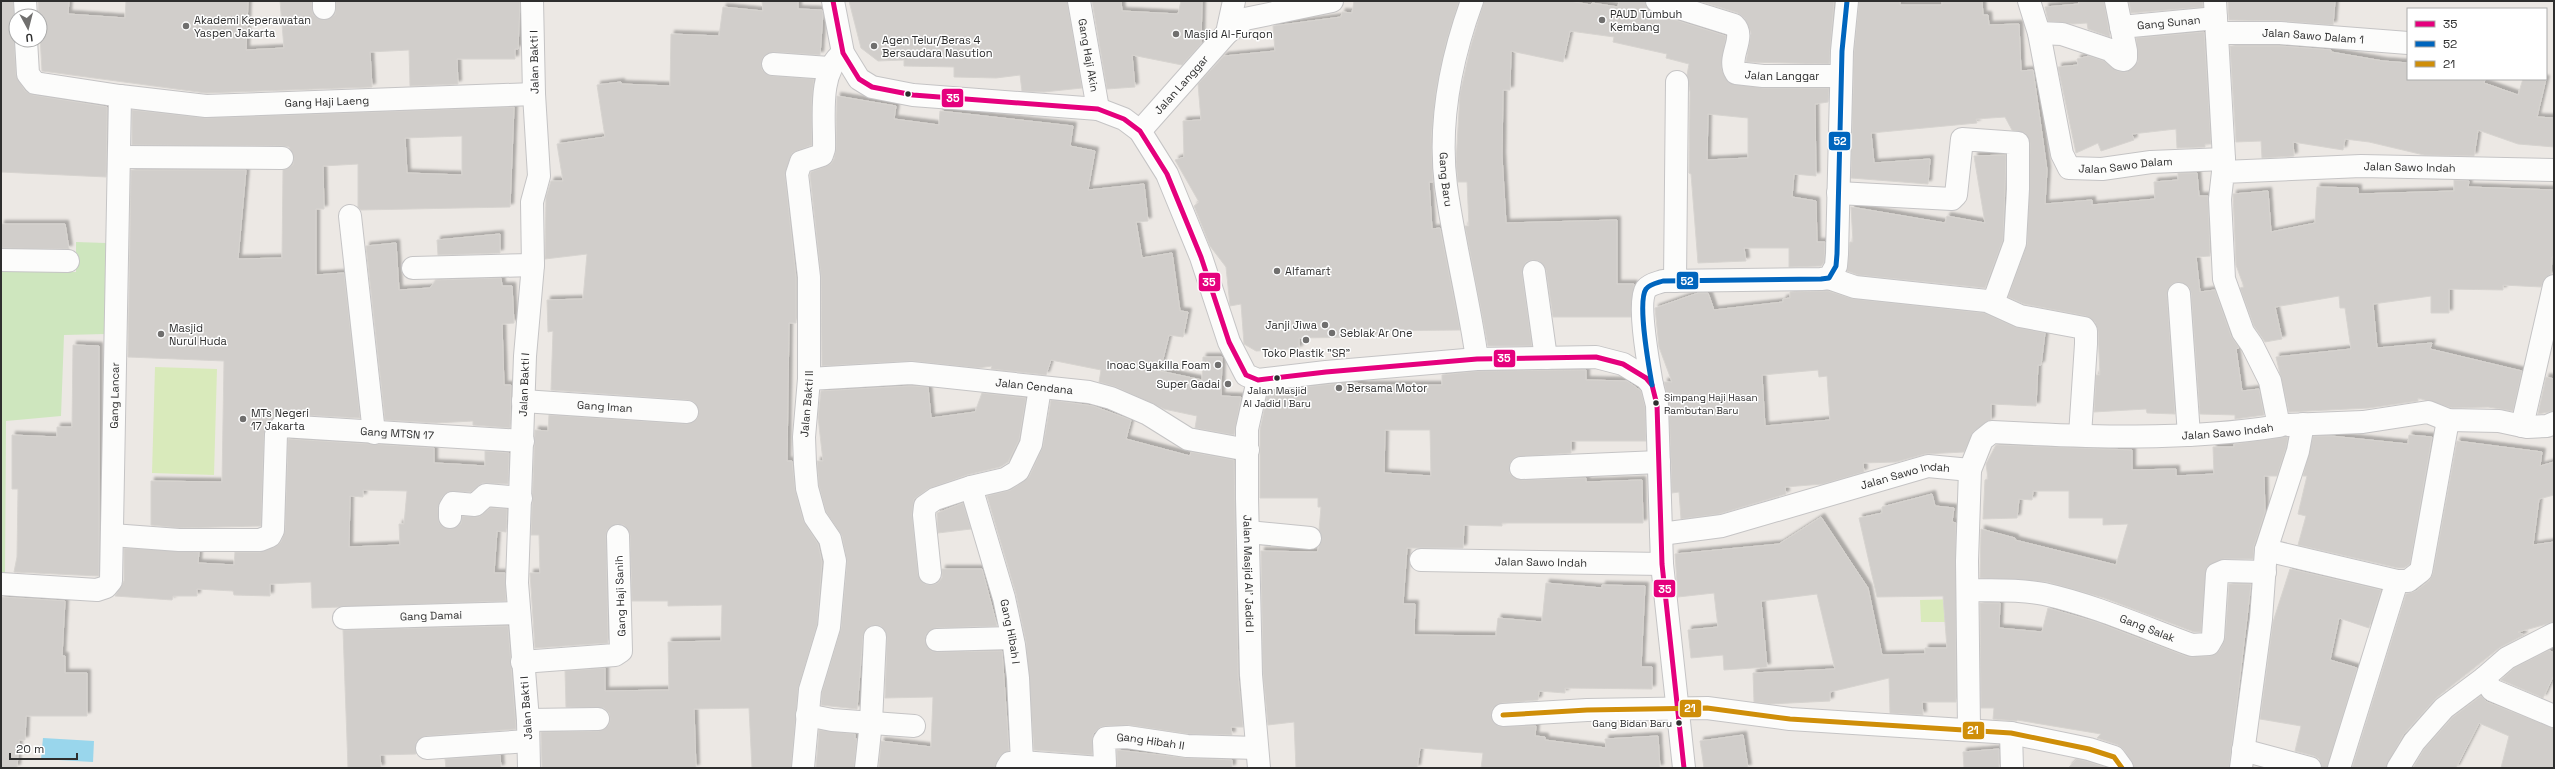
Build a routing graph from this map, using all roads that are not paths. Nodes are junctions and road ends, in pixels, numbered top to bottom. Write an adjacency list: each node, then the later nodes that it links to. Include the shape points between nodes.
1 (532, 1): 21 (street, Jalan Bakti I)
2 (833, 1): 17 (street)
3 (1079, 1): 23 (street, Gang Haji Akin)
4 (1234, 1): 13 (street)
5 (1332, 1): 13 (street, Jalan Langgar, via 1244,19)
6 (1472, 1): 42 (street, Gang Baru, via 1452,70 1444,140 1446,185)
7 (1657, 1): 19 (street, Jalan Langgar, via 1734,24 1738,33 1733,63 1736,73 1763,76)
8 (1847, 1): 19 (street)
9 (2029, 1): 14 (street)
10 (2116, 1): 12 (street)
11 (2216, 17): 12 (street, Gang Sunan); 15 (street, Jalan Sawo Dalam 1, via 2280,33); 27 (street)
12 (2121, 27): 14 (street, via 2127,57 2123,60 2110,50 2062,34)
13 (1227, 33): 24 (street, Jalan Langgar)
14 (2038, 33): 27 (street, Jalan Sawo Dalam, via 2062,154 2069,168 2102,169 2151,162)
15 (2407, 43)
16 (26, 48): 22 (street, Gang Haji Laeng, via 28,74 35,83)
17 (836, 61): 18 (street); 23 (street, via 859,79 884,91); 43 (street, Jalan Bakti II, via 826,88 824,149 818,158 801,162 797,174 809,277)
18 (773, 64)
19 (1841, 76): 29 (street)
20 (1677, 82): 37 (street)
21 (534, 94): 22 (street, Gang Haji Laeng, via 233,106 206,106); 33 (street, Jalan Bakti I, via 539,176 532,202)
22 (120, 96): 25 (street, Gang Lancar)
23 (1098, 109): 24 (street, via 1124,119)
24 (1140, 131): 44 (street, via 1173,188 1201,257 1234,353 1246,375)
25 (119, 157): 26 (street); 67 (street, Gang Lancar)
26 (282, 158)
27 (2224, 165): 28 (street, Jalan Sawo Indah); 52 (street, Jalan Sawo Indah, via 2220,199 2224,279 2243,332 2270,381)
28 (2554, 170)
29 (1838, 192): 36 (street, via 1836,266); 40 (street, via 1952,199 1956,195 1962,138 2018,143 2014,243)
30 (350, 216): 54 (street)
31 (1, 260): 32 (street)
32 (68, 261)
33 (533, 265): 34 (street); 47 (street, Jalan Bakti I)
34 (413, 268)
35 (1534, 272): 41 (street)
36 (1829, 278): 37 (street); 40 (street, via 1855,287 1970,298)
37 (1676, 281): 45 (street, via 1654,283 1643,296 1643,320)
38 (2554, 286): 53 (street)
39 (2179, 294): 56 (street)
40 (1993, 303): 55 (street, via 2020,316 2085,328)
41 (1546, 358): 42 (street); 45 (street, via 1596,357 1612,360 1635,371)
42 (1477, 359): 44 (street)
43 (809, 379): 46 (street, Jalan Cendana, via 911,372 986,379); 87 (street, Jalan Bakti II, via 804,437 807,488 815,517 830,539 835,562 829,627 814,672)
44 (1258, 380): 58 (street, Jalan Masjid Al' Jadid I, via 1247,430)
45 (1652, 385): 59 (street, via 1657,405)
46 (1040, 388): 58 (street, Jalan Cendana, via 1071,389 1111,398 1148,414 1188,438); 62 (street, via 1031,444 1018,471 1005,479)
47 (523, 401): 48 (street, Gang Iman); 57 (street, Jalan Bakti I)
48 (687, 412)
49 (2448, 420): 51 (street, via 2428,412 2364,422); 53 (street, via 2500,421); 75 (street, via 2421,571 2408,580)
50 (2554, 423): 53 (street, via 2547,426)
51 (2303, 424): 52 (street); 70 (street, via 2298,451)
52 (2279, 426): 56 (street, Jalan Sawo Indah, via 2241,432)
53 (2522, 426)
54 (374, 433): 57 (street, Gang MTSN 17); 67 (street, Gang MTSN 17, via 282,426 276,434 273,530 270,536 260,540 179,540)
55 (2080, 435): 56 (street, Jalan Sawo Indah); 61 (street, Jalan Sawo Indah, via 1992,432 1982,440)
56 (2189, 435)
57 (523, 441): 63 (street, Jalan Bakti I)
58 (1248, 450): 65 (street, Jalan Masjid Al' Jadid I)
59 (1659, 462): 60 (street); 66 (street)
60 (1521, 468)
61 (1970, 470): 66 (street, Jalan Sawo Indah, via 1928,466 1722,526); 77 (street)
62 (971, 487): 74 (street, via 935,499 925,506); 82 (street, Gang Hibah I, via 1004,598)
63 (521, 498): 64 (street, via 486,495 475,505 454,503 450,508); 78 (street, Jalan Bakti I, via 517,565)
64 (450, 517)
65 (1248, 532): 69 (street); 97 (street, Jalan Masjid Al' Jadid I, via 1252,675)
66 (1661, 534): 72 (street)
67 (112, 535): 76 (street, Gang Lancar, via 112,581 102,589)
68 (618, 536): 84 (street, Gang Haji Sanih, via 621,651 615,655)
69 (1310, 538)
70 (2266, 550): 73 (street); 75 (street)
71 (1421, 560): 72 (street, Jalan Sawo Indah)
72 (1662, 564): 86 (street)
73 (2265, 572): 77 (street, Gang Salak, via 2224,571 2217,574 2213,637 2209,644 2202,646 2192,645 2043,594); 98 (street)
74 (930, 573)
75 (2397, 581): 107 (street)
76 (1, 584)
77 (1968, 590): 93 (street)
78 (518, 614): 79 (street, Gang Damai); 84 (street, Jalan Bakti I)
79 (344, 618)
80 (2554, 634): 85 (street, via 2507,658)
81 (875, 636): 91 (street)
82 (1012, 638): 83 (street); 99 (street, Gang Hibah I, via 1018,678)
83 (937, 640)
84 (522, 662): 94 (street, Jalan Bakti I)
85 (2484, 678): 89 (street, via 2492,690); 108 (street, via 2444,708 2414,742)
86 (1677, 708): 88 (street); 93 (street, via 1707,708 1790,719); 103 (street)
87 (807, 716): 91 (street); 101 (street, Jalan Bakti II)
88 (1504, 716)
89 (2554, 716)
90 (598, 719): 94 (street)
91 (871, 722): 92 (street); 102 (street)
92 (914, 726)
93 (1969, 729): 95 (street)
94 (528, 730): 96 (street); 100 (street, Jalan Bakti I)
95 (2011, 733): 104 (street); 105 (street, via 2114,757)
96 (427, 748)
97 (1258, 758): 99 (street, Gang Hibah II, via 1187,746 1106,738 1105,764 1100,768)
98 (2242, 759): 106 (street)
99 (1014, 765)
100 (529, 768)
101 (803, 768)
102 (866, 768)
103 (1684, 768)
104 (2012, 768)
105 (2122, 768)
106 (2310, 768)
107 (2339, 768)
108 (2398, 768)

